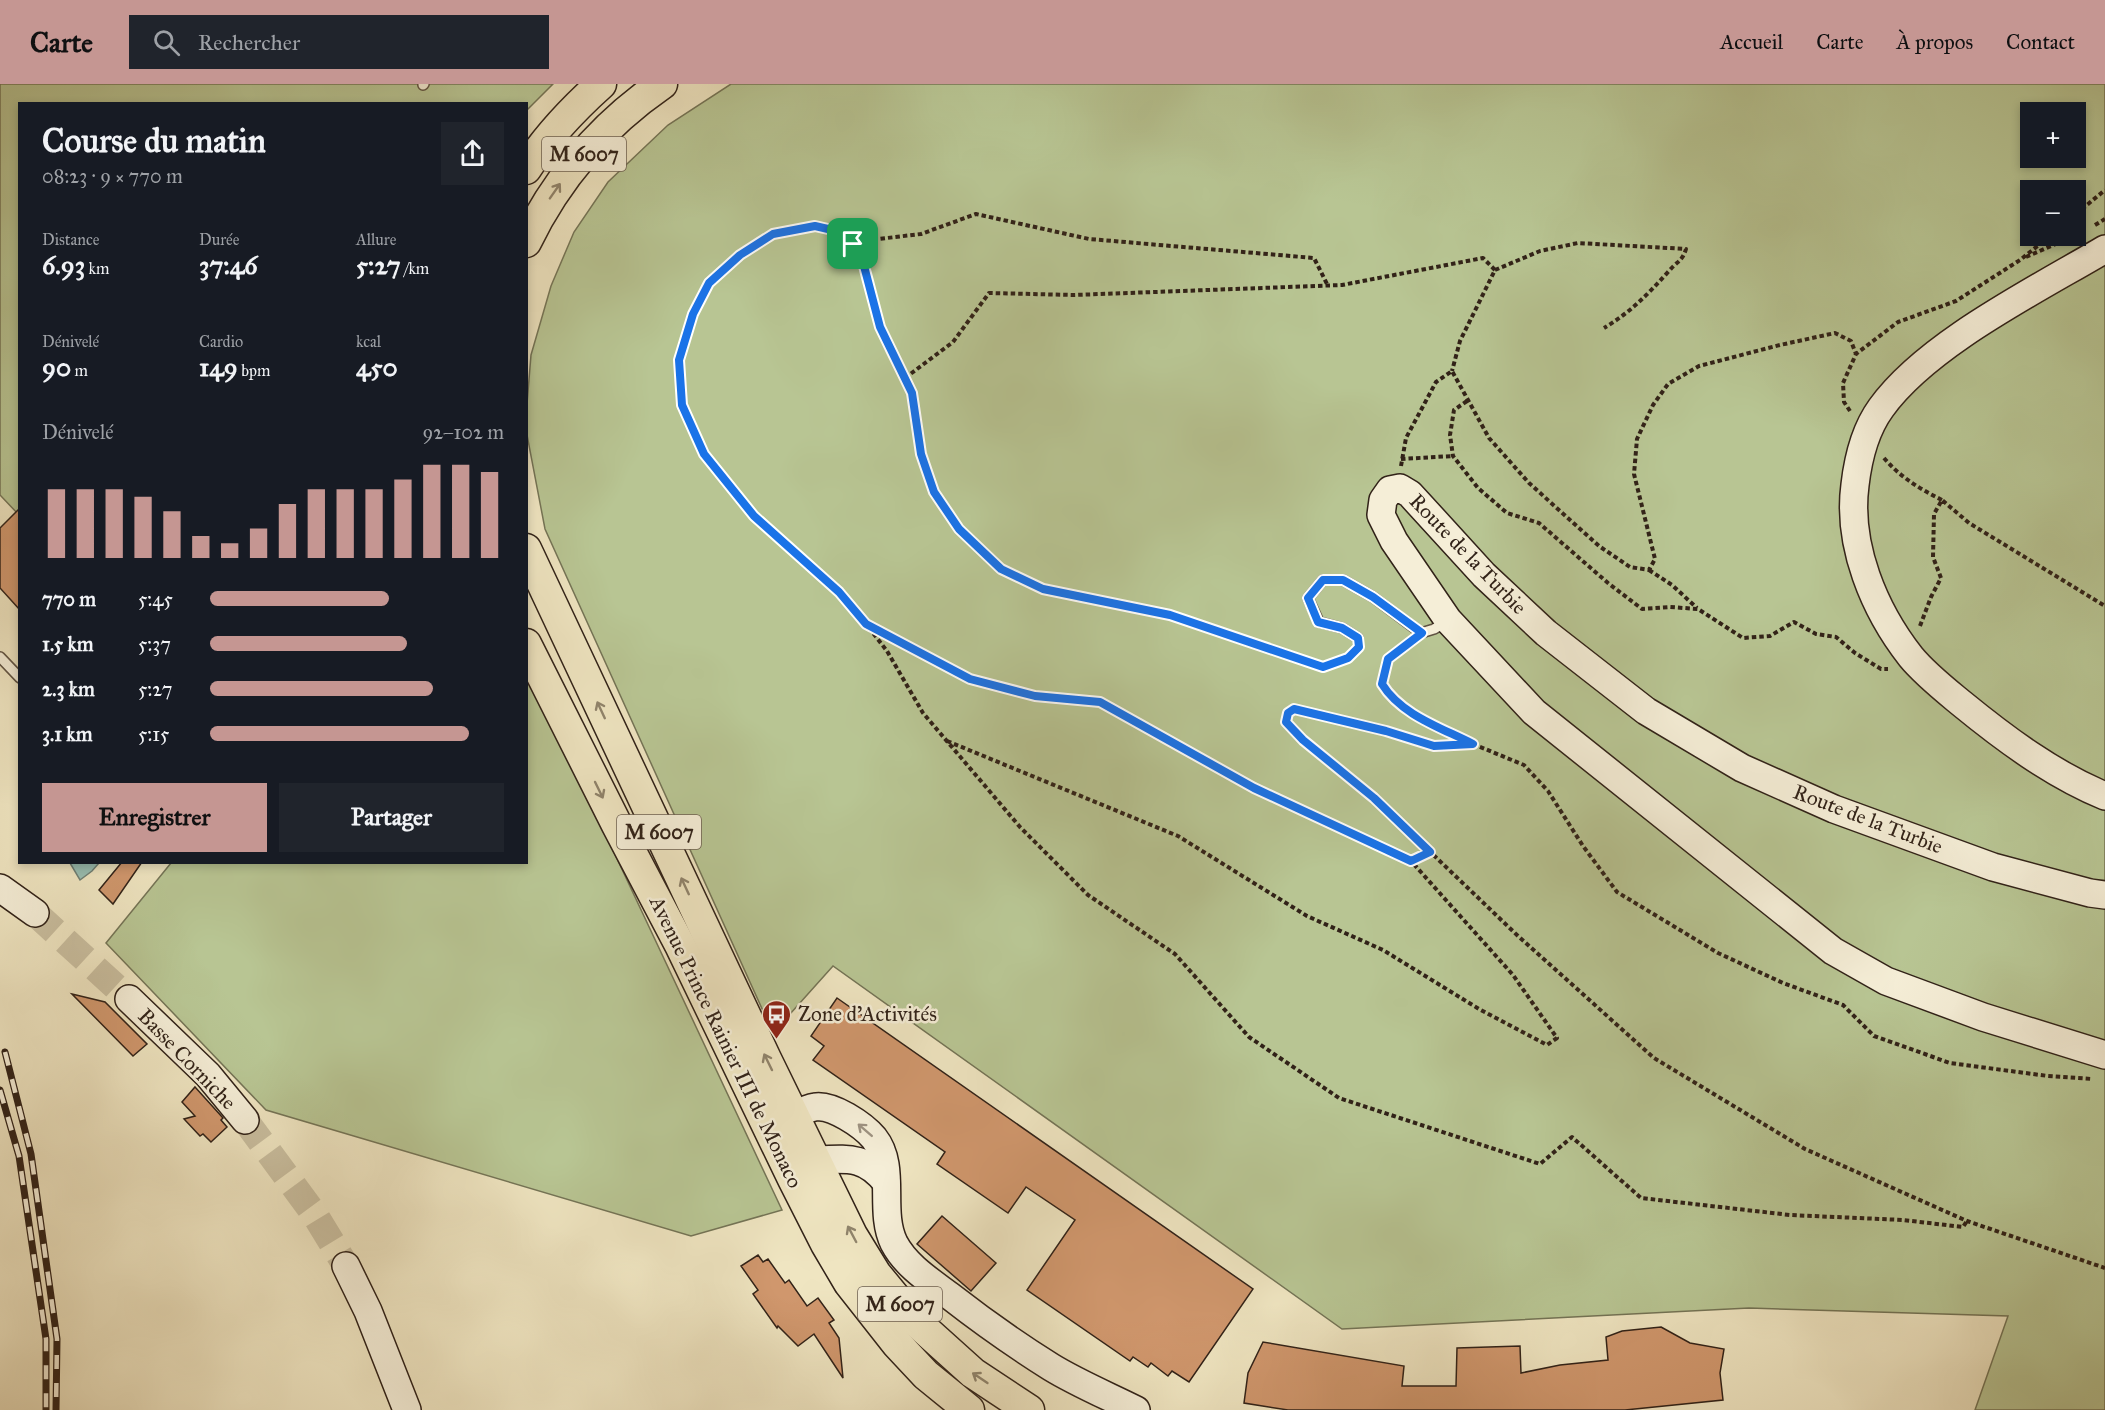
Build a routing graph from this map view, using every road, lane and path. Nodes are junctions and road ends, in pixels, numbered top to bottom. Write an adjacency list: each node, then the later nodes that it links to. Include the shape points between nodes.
1 (601, 84): 3 (main road, M 6007, via 572,110)
2 (662, 84): 7 (main road, M 6007, one-way to 2, via 571,169 602,133)
3 (528, 166)
4 (2105, 190): 5 (path)
5 (2086, 206)
6 (841, 232): 13 (path, via 870,240 921,234 976,214 1089,239 1314,258); 16 (path, via 853,244 864,266 880,327); 24 (path, via 815,226 773,234 740,255 709,283 693,314 679,360 682,405 704,454 754,516 839,592)
7 (528, 238)
8 (2038, 246): 11 (path)
9 (2052, 246): 11 (path)
10 (2105, 249): 29 (street, via 1937,353 1879,410 1866,437 1853,496 1862,564 1894,634)
11 (2020, 260): 20 (path, via 1956,301 1898,322 1856,354 1851,341 1836,333 1699,366 1668,384 1637,439 1634,474 1655,559)
12 (1495, 270): 13 (path, via 1483,258); 14 (path, via 1540,251 1578,243 1686,249 1683,259 1635,307); 15 (path, via 1460,341)
13 (1328, 286): 16 (path, via 1074,295 989,293 953,342)
14 (1604, 328)
15 (1452, 371): 17 (path); 18 (path, via 1436,382 1407,438 1401,459)
16 (905, 378): 26 (path, via 912,393 921,454 934,492 959,529 1001,569 1043,589 1170,615 1323,667 1348,658 1359,647)
17 (1467, 401): 18 (path, via 1454,410 1450,435); 20 (path, via 1489,438 1529,483 1599,546 1630,567)
18 (1453, 456): 22 (path, via 1478,488 1507,513 1539,523 1642,609)
19 (528, 553): 44 (main road, Avenue Prince Rainier III de Monaco / M 6007, one-way to 19)
20 (1649, 570): 22 (path)
21 (2105, 606): 29 (path, via 1970,523 1942,500 1934,514 1933,557 1941,578 1920,627)
22 (1698, 609): 29 (path, via 1743,638 1770,636 1794,622 1816,634 1836,637 1881,669 1895,670)
23 (1448, 620): 25 (lane); 37 (street, Route de la Turbie, via 1386,527 1381,515 1390,490 1400,488 1410,494 1484,575 1574,656 1646,711 1742,768 1834,809 1993,867); 40 (street, Route de la Turbie, via 1534,712 1833,951 1886,981 1983,1017)
24 (866, 624): 31 (path, via 887,651 923,713); 35 (path, via 970,679 1035,696 1100,702 1254,788)
25 (1422, 633): 26 (lane, via 1343,580 1323,580 1308,598 1318,622 1342,628); 32 (path, via 1388,659 1382,684 1390,698)
26 (1358, 638)
27 (528, 648): 42 (main road, Avenue Prince Rainier III de Monaco / M 6007, one-way to 42)
28 (0, 657): 30 (lane)
29 (1912, 659): 33 (street, via 2012,743)
30 (18, 676)
31 (947, 741): 35 (path, via 1178,836 1307,916 1383,950 1479,1009 1548,1045 1557,1038 1513,975); 48 (path, via 1020,828 1088,895 1175,954 1249,1037 1340,1098 1540,1164 1572,1137 1641,1198 1790,1215 1963,1227)
32 (1473, 744): 34 (path, via 1434,746 1294,709 1288,713 1286,722 1303,740 1374,798); 41 (path, via 1524,765 1548,791 1617,892 1719,953 1843,1005 1874,1036 1950,1063)
33 (2105, 796)
34 (1430, 852): 35 (path); 48 (path, via 1654,1058 1805,1149)
35 (1411, 861)
36 (0, 888): 38 (street)
37 (2105, 895)
38 (35, 913)
39 (129, 999): 43 (street, Basse Corniche, via 208,1075)
40 (2105, 1055)
41 (2094, 1079)
42 (756, 1101): 44 (street); 46 (main road, Avenue Prince Rainier III de Monaco / M 6007)
43 (245, 1120)
44 (792, 1127): 45 (main road, Avenue Prince Rainier III de Monaco / M 6007); 46 (street); 47 (street, one-way to 44, via 880,1150 861,1126 828,1107 815,1107)
45 (815, 1160): 47 (street, via 854,1159 877,1171); 53 (main road, Avenue Prince Rainier III de Monaco / M 6007, one-way to 45, via 973,1373 906,1312 876,1275 852,1235)
46 (792, 1179): 52 (main road, Avenue Prince Rainier III de Monaco / M 6007, via 849,1283 875,1317 926,1375)
47 (886, 1182): 54 (street, via 886,1216 894,1244 912,1266 985,1323 1052,1368)
48 (1967, 1221): 50 (path)
49 (346, 1266): 51 (street)
50 (2105, 1269)
51 (407, 1410)
52 (969, 1410)
53 (1029, 1410)
54 (1136, 1410)

